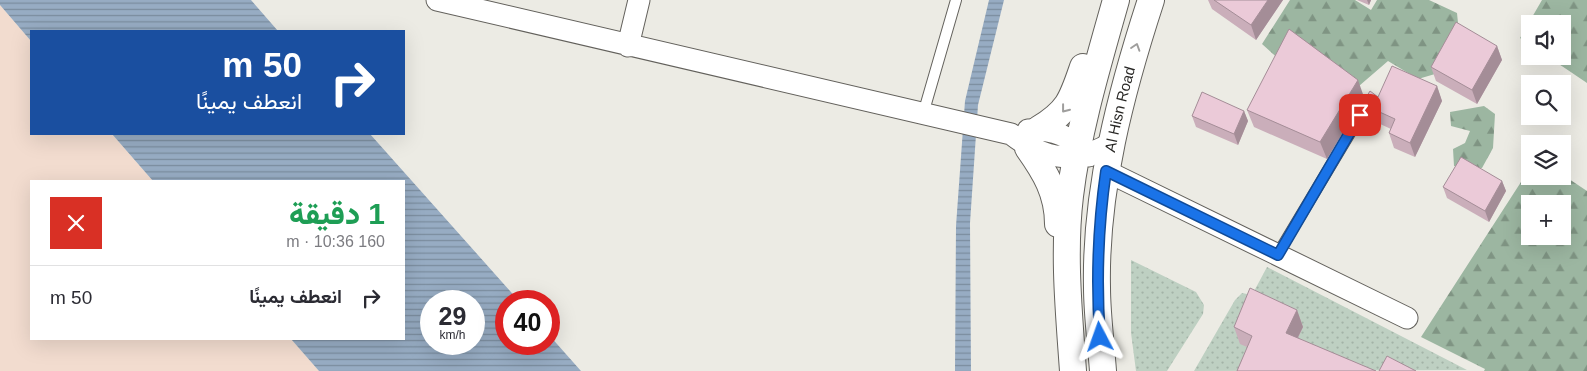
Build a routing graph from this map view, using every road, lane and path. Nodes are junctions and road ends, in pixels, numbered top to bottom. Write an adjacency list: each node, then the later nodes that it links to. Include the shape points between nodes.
1 (437, 0): 7 (street)
2 (639, 0): 7 (street)
3 (956, 0): 9 (lane)
4 (1110, 0): 10 (street, one-way to 10, via 1102,9 1071,102 1058,118)
5 (1116, 0): 11 (street, Al Hisn Road, via 1097,66)
6 (1151, 0): 11 (street, Al Hisn Road, one-way to 6, via 1114,141 1126,76)
7 (628, 46): 9 (street)
8 (1370, 100): 12 (lane)
9 (923, 114): 10 (street)
10 (1026, 137): 11 (street, via 1067,138); 14 (street, via 1045,172 1058,208 1058,277)
11 (1088, 157): 12 (street); 14 (street, Al Hisn Road, via 1070,196 1066,281); 15 (street, Al Hisn Road, via 1102,200 1096,287)
12 (1278, 255): 13 (street)
13 (1407, 318)
14 (1072, 371)
15 (1103, 371)

